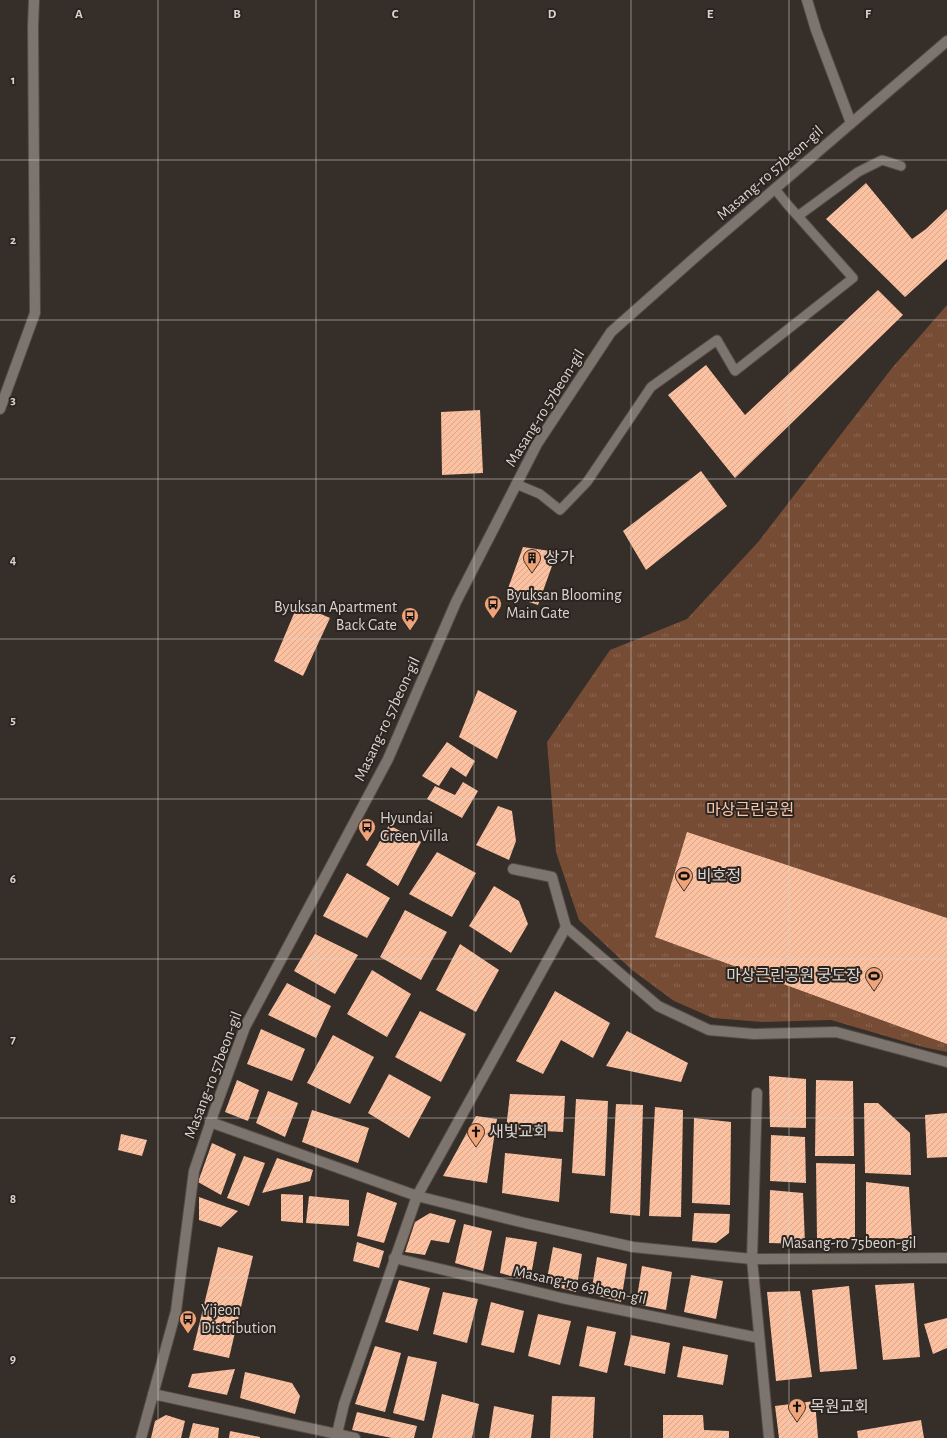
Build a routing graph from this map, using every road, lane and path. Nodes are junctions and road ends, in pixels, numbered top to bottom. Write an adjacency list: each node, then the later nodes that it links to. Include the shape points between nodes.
1 (34, 0): 8 (street, via 35,313)
2 (807, 0): 4 (street)
3 (947, 41): 4 (street, Masang-ro 57beon-gil)
4 (851, 123): 6 (street, Masang-ro 57beon-gil)
5 (901, 166): 7 (lane, via 882,160 858,172)
6 (775, 189): 7 (lane); 9 (street, Masang-ro 57beon-gil, via 611,332 537,444)
7 (798, 216): 9 (lane, via 853,278 735,371 717,340 651,387 587,482 560,510 540,494)
8 (0, 409)
9 (516, 484): 14 (street, Masang-ro 57beon-gil, via 456,602 388,759 245,1027)
10 (513, 869): 11 (street, via 552,877)
11 (566, 927): 12 (street, via 658,1006 709,1030 754,1034 836,1032); 15 (street)
12 (947, 1062)
13 (757, 1093): 18 (street)
14 (210, 1122): 15 (street); 20 (street, Masang-ro 57beon-gil, via 194,1171 176,1311)
15 (416, 1196): 16 (street); 18 (street, via 633,1247)
16 (394, 1258): 19 (street, Masang-ro 63beon-gil, via 562,1298); 21 (street, via 344,1404)
17 (947, 1258): 18 (street, Masang-ro 75beon-gil)
18 (752, 1259): 19 (street)
19 (760, 1338): 24 (street)
20 (153, 1394): 21 (street); 22 (street, Masang-ro 57beon-gil)
21 (337, 1436): 23 (street)
22 (141, 1438)
23 (355, 1438)
24 (769, 1438)

